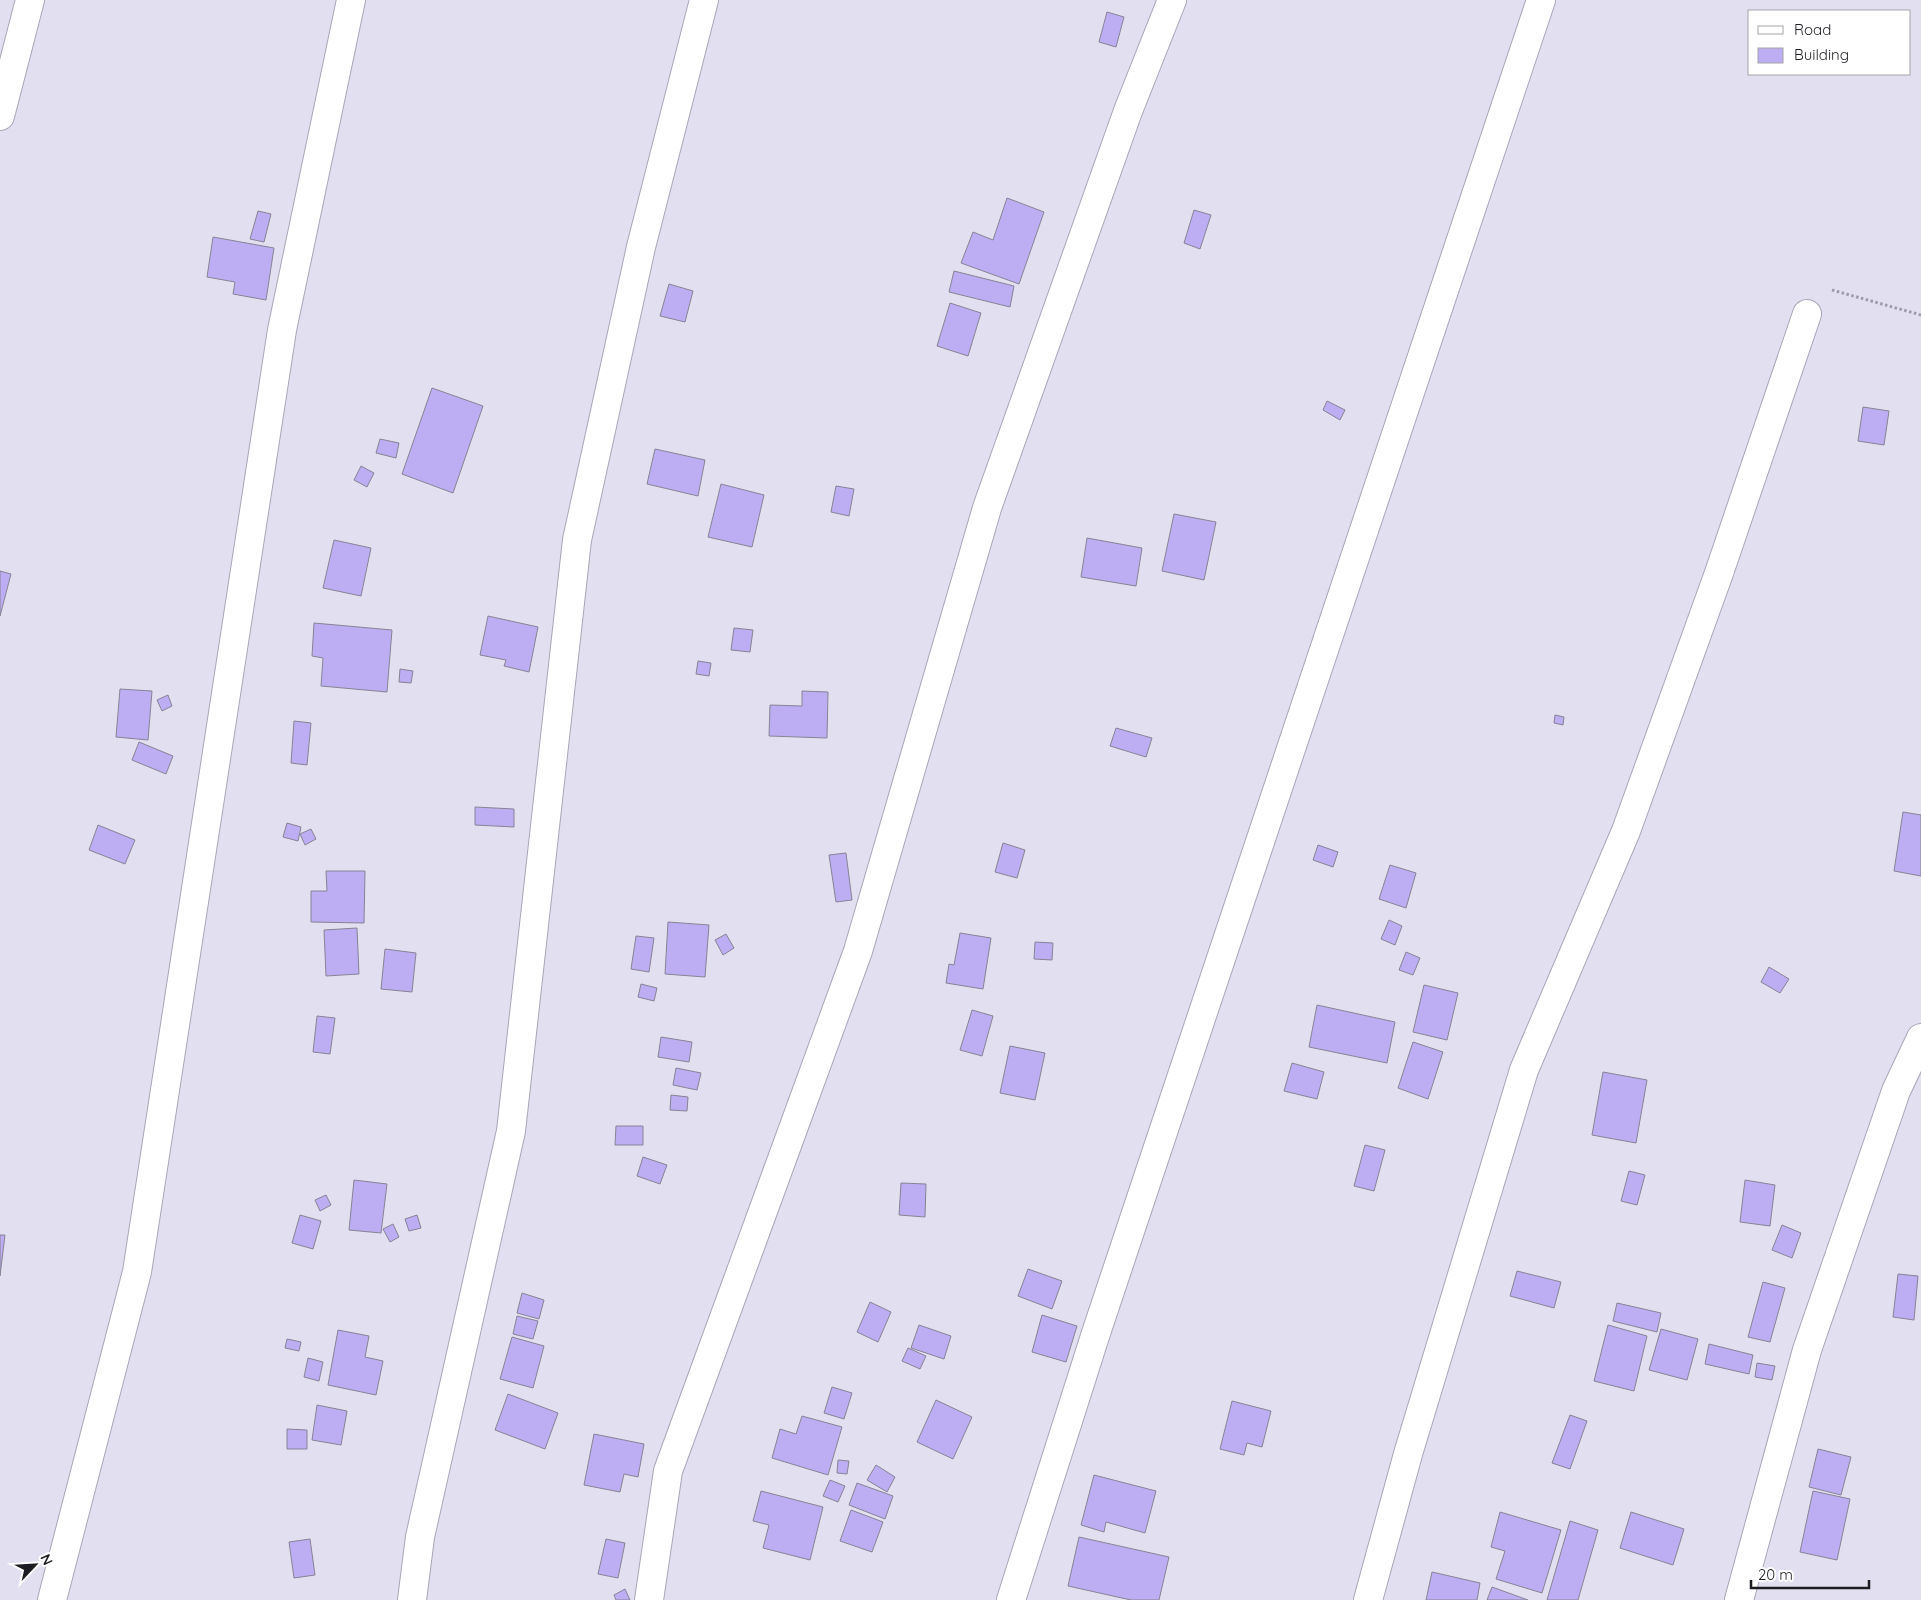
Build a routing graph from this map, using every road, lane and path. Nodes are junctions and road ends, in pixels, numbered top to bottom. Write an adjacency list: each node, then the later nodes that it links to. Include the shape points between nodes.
1 (30, 0): 6 (street)
2 (351, 0): 10 (street, via 282,330 137,1272)
3 (704, 0): 11 (street, via 641,248 578,540 511,1131 420,1537)
4 (1172, 0): 12 (street, via 1128,111 987,508 858,951 668,1472)
5 (1541, 0): 13 (street, via 1096,1333)
6 (0, 116)
7 (1807, 314): 8 (path, via 1822,287); 14 (street, via 1723,563 1626,831 1524,1070 1410,1445)
8 (1921, 315)
9 (1921, 1038): 15 (street, via 1896,1091 1807,1350)
10 (52, 1600)
11 (412, 1600)
12 (649, 1600)
13 (1011, 1600)
14 (1368, 1600)
15 (1738, 1600)

